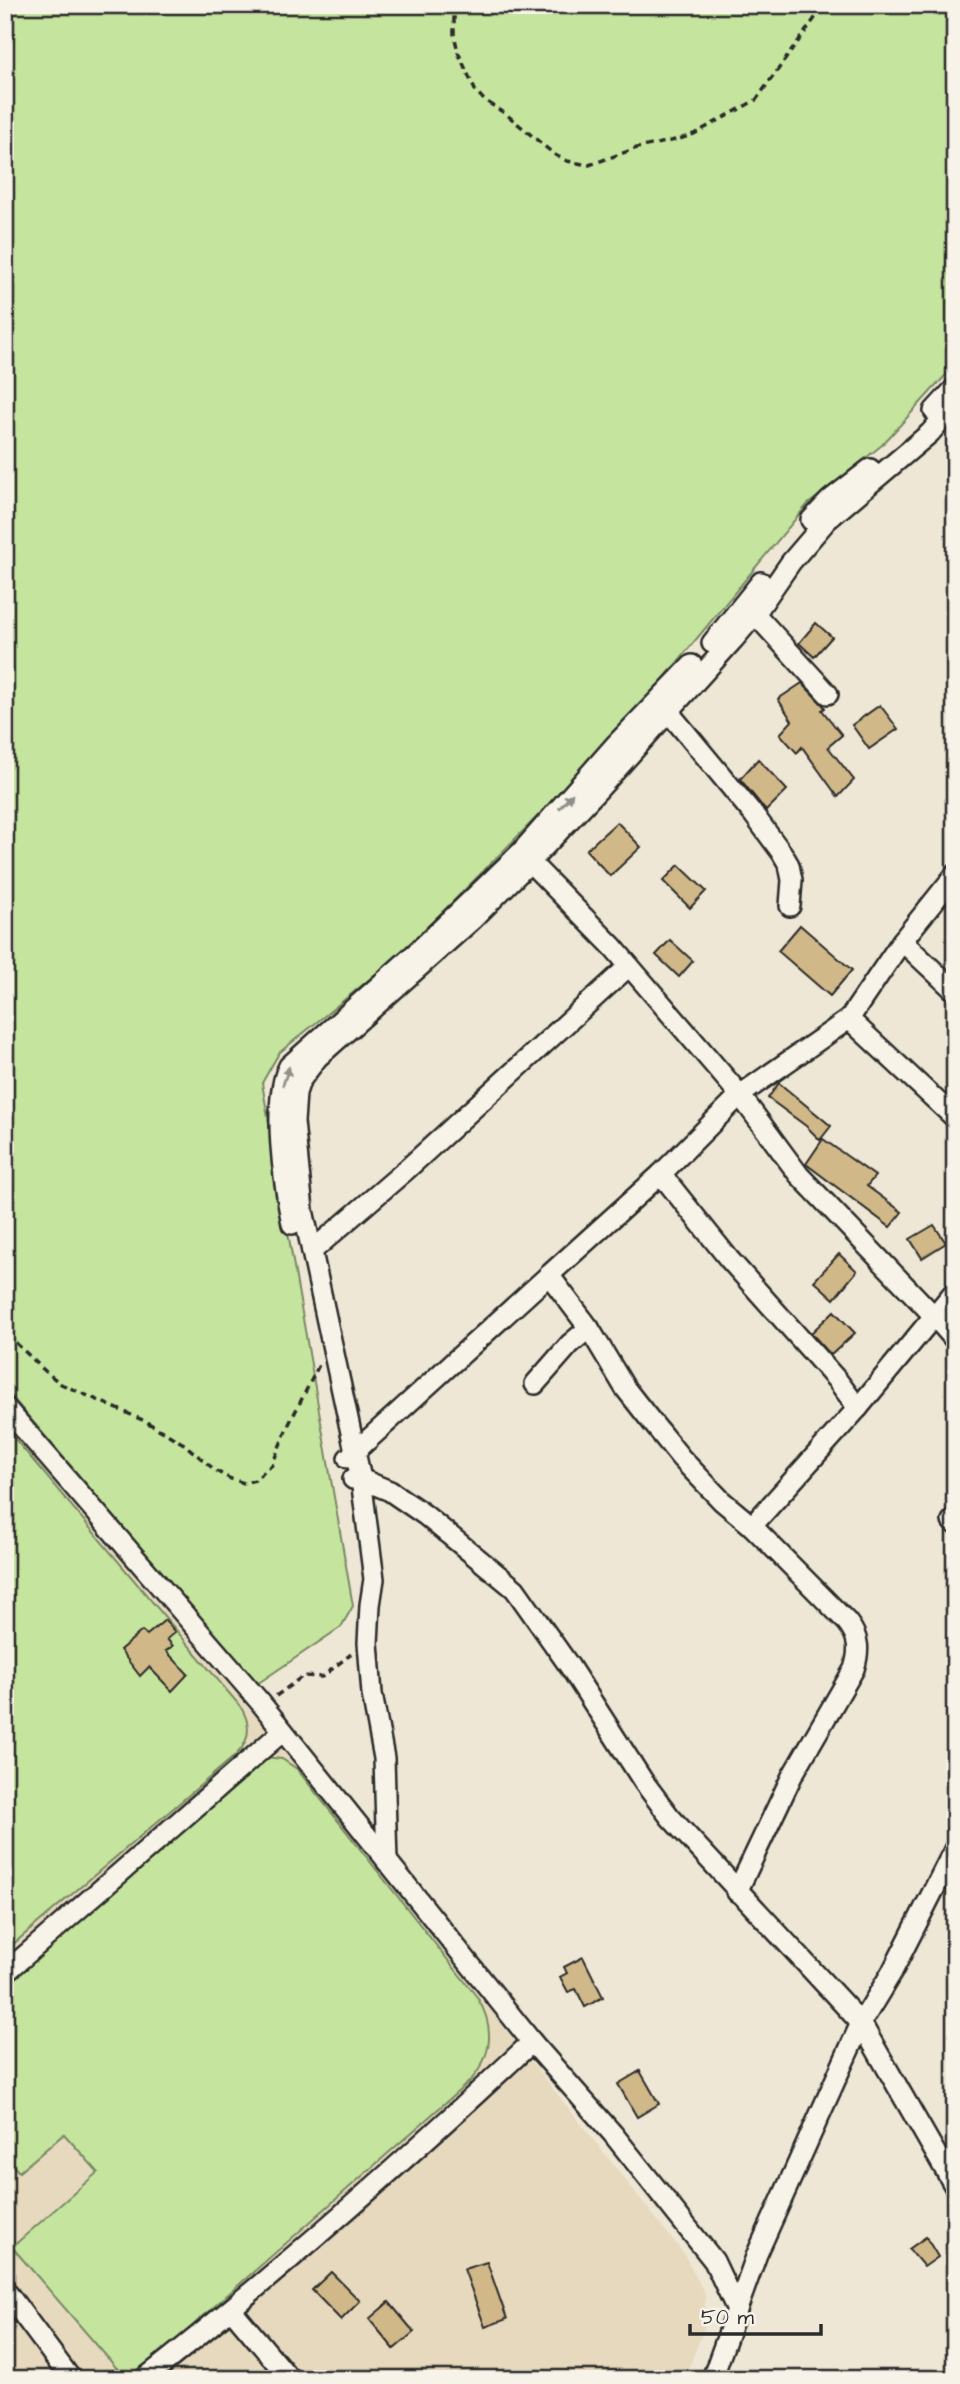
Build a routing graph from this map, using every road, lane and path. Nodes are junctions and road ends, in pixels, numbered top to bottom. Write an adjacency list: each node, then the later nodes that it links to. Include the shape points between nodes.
1 (457, 5): 2 (path, via 454,34 475,90 555,155 589,166 680,139 756,100 818,14)
2 (830, 5)
3 (955, 388): 7 (street, via 898,449 815,515)
4 (955, 404): 5 (street, via 930,433 827,520)
5 (755, 614): 6 (street); 7 (street)
6 (828, 694)
7 (664, 706): 8 (street); 10 (street, via 782,853 792,880)
8 (525, 857): 12 (street); 18 (street, via 472,920 306,1071 296,1093 294,1122); 25 (street, one-way to 8, via 285,1179 280,1116 284,1075 296,1058)
9 (953, 883): 11 (street)
10 (790, 905)
11 (902, 941): 13 (street); 14 (street)
12 (629, 966): 15 (street); 18 (street)
13 (955, 990)
14 (849, 1019): 15 (street); 16 (street)
15 (740, 1095): 17 (street); 21 (street, via 799,1175)
16 (955, 1118)
17 (661, 1174): 19 (street); 28 (street)
18 (312, 1251): 29 (street)
19 (549, 1275): 22 (street); 29 (street)
20 (955, 1291): 21 (street)
21 (934, 1316): 24 (street); 28 (street)
22 (589, 1328): 26 (street); 30 (street, via 625,1388 681,1458)
23 (5, 1337): 25 (path, via 61,1384 145,1421 184,1444 216,1471 244,1483 272,1465)
24 (955, 1340)
25 (322, 1360): 29 (street)
26 (535, 1384)
27 (5, 1406): 32 (street)
28 (858, 1408): 30 (street)
29 (352, 1468): 31 (street, via 374,1579); 36 (street, via 425,1515 515,1589 650,1790)
30 (752, 1526): 36 (street, via 847,1622 857,1639 859,1656 792,1776)
31 (368, 1643): 32 (path, via 322,1677 303,1676 278,1696); 35 (street, via 384,1758)
32 (257, 1699): 33 (street)
33 (283, 1731): 35 (street); 37 (street)
34 (955, 1848): 38 (street)
35 (387, 1862): 39 (street)
36 (737, 1892): 38 (street)
37 (5, 1973)
38 (861, 2023): 40 (street); 43 (street)
39 (532, 2042): 42 (street); 43 (street, via 613,2134 713,2261)
40 (955, 2187)
41 (5, 2290): 44 (street)
42 (232, 2310): 45 (street); 46 (street)
43 (737, 2310): 47 (street)
44 (60, 2375)
45 (144, 2379)
46 (290, 2379)
47 (712, 2379)

